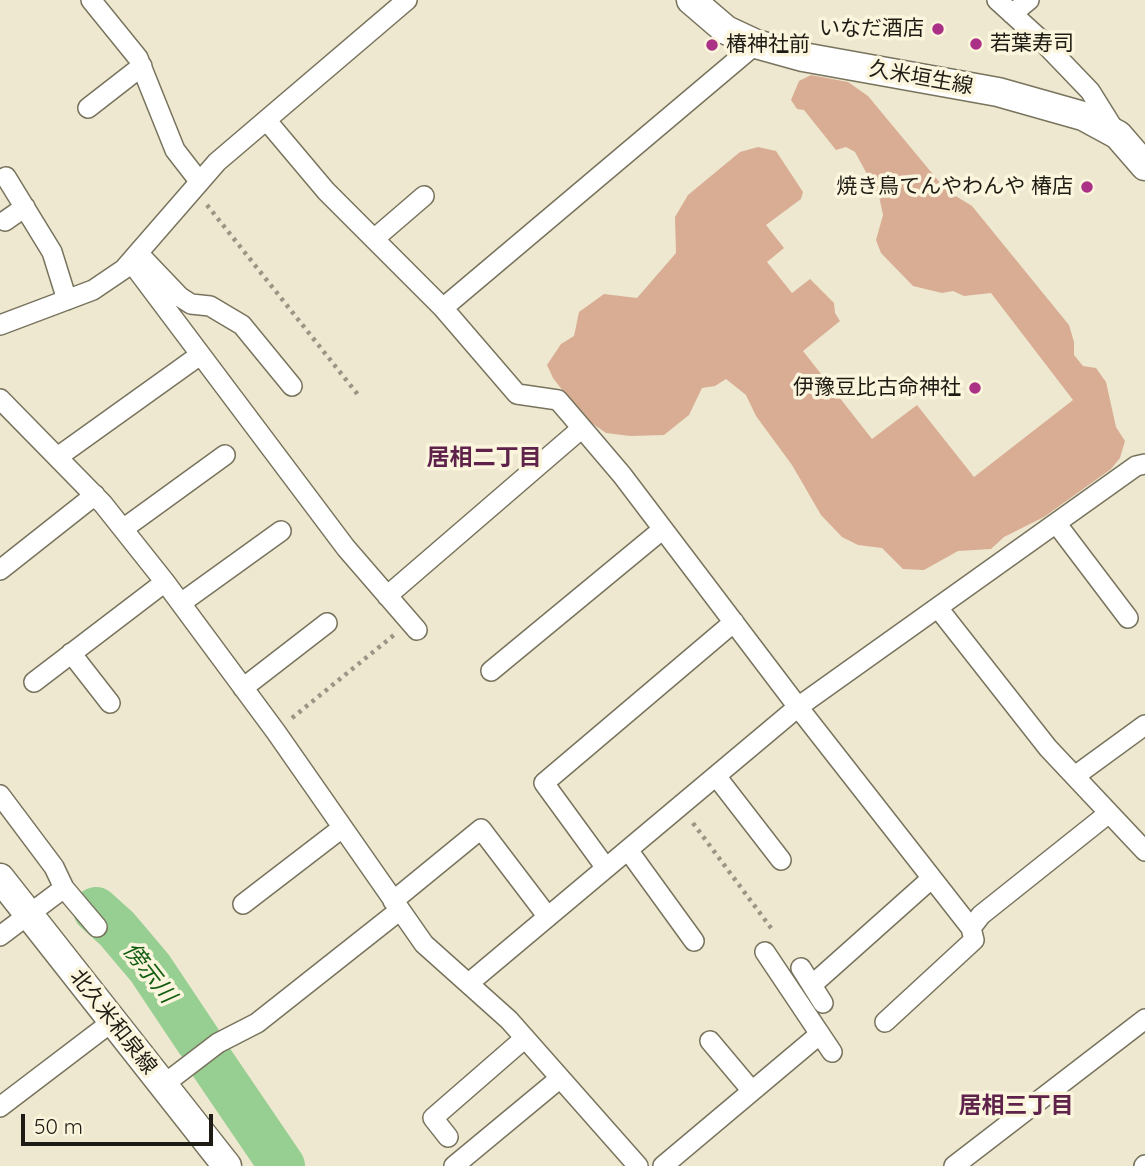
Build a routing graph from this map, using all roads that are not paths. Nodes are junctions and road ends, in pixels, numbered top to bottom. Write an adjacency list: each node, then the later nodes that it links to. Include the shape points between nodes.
1 (91, 0): 8 (street)
2 (407, 0): 10 (street)
3 (691, 0): 7 (main road, 久米垣生線, via 726,30)
4 (997, 0): 6 (street)
5 (1029, 0): 6 (street)
6 (1012, 14): 11 (street, via 1090,92)
7 (756, 44): 11 (main road, 久米垣生線, via 803,57 998,92 1083,116); 21 (street)
8 (142, 66): 9 (street); 14 (street, via 176,150)
9 (88, 108)
10 (267, 121): 14 (street); 18 (street)
11 (1118, 135): 12 (main road, 久米垣生線)
12 (1145, 166)
13 (6, 177): 16 (street)
14 (196, 184): 19 (street)
15 (424, 196): 18 (street)
16 (25, 207): 17 (street); 20 (street, via 52,252)
17 (5, 221)
18 (374, 240): 21 (street)
19 (135, 258): 20 (street, via 93,290); 23 (street); 24 (street, via 191,304 210,306 242,325)
20 (67, 300): 22 (street)
21 (443, 308): 26 (street, via 517,394 558,400)
22 (0, 326)
23 (201, 355): 28 (street); 37 (street)
24 (292, 386)
25 (0, 399): 28 (street)
26 (582, 428): 33 (street); 37 (street)
27 (225, 455): 32 (street)
28 (59, 456): 30 (street)
29 (1142, 469): 31 (street)
30 (95, 495): 32 (street); 35 (street)
31 (1056, 523): 39 (street); 40 (street)
32 (123, 529): 36 (street)
33 (663, 529): 41 (street); 45 (street)
34 (281, 531): 38 (street)
35 (0, 570)
36 (165, 582): 38 (street); 44 (street)
37 (387, 596): 43 (street)
38 (181, 603): 47 (street)
39 (938, 608): 49 (street); 52 (street)
40 (1128, 618)
41 (734, 622): 49 (street); 59 (street, via 544,783)
42 (327, 623): 47 (street)
43 (414, 626)
44 (71, 653): 46 (street); 48 (street)
45 (491, 671)
46 (34, 682)
47 (243, 688): 55 (street)
48 (110, 703)
49 (798, 708): 51 (street); 61 (street)
50 (1145, 725): 52 (street)
51 (716, 776): 57 (street); 58 (street)
52 (1075, 776): 54 (street)
53 (0, 795): 62 (street, via 54,867)
54 (1109, 813): 56 (street); 68 (street, via 981,915)
55 (342, 828): 63 (street); 64 (street)
56 (1143, 846)
57 (628, 850): 59 (street); 70 (street)
58 (781, 860)
59 (606, 868): 66 (street)
60 (0, 878): 65 (main road, 北久米和泉線)
61 (932, 878): 68 (street); 73 (street, via 806,976)
62 (64, 888): 65 (street); 67 (street)
63 (243, 904)
64 (397, 905): 66 (street, via 481,829); 72 (street, via 424,944); 82 (street, via 257,1023 218,1044)
65 (28, 914): 69 (street); 75 (main road, 北久米和泉線)
66 (548, 917): 72 (street)
67 (97, 927)
68 (971, 928): 76 (street, via 974,940)
69 (0, 936)
70 (694, 941)
71 (765, 952): 77 (street)
72 (469, 984): 78 (street)
73 (823, 1003)
74 (1144, 1020): 90 (street)
75 (113, 1021): 82 (main road, 北久米和泉線); 84 (street)
76 (885, 1022)
77 (820, 1034): 80 (street); 83 (street)
78 (524, 1038): 81 (street); 85 (street, via 433,1118)
79 (710, 1041): 83 (street)
80 (832, 1052)
81 (559, 1079): 87 (street); 88 (street)
82 (163, 1085): 86 (main road, 北久米和泉線)
83 (752, 1091): 89 (street)
84 (0, 1107)
85 (448, 1137)
86 (227, 1166)
87 (454, 1166)
88 (638, 1166)
89 (663, 1166)
90 (954, 1166)

